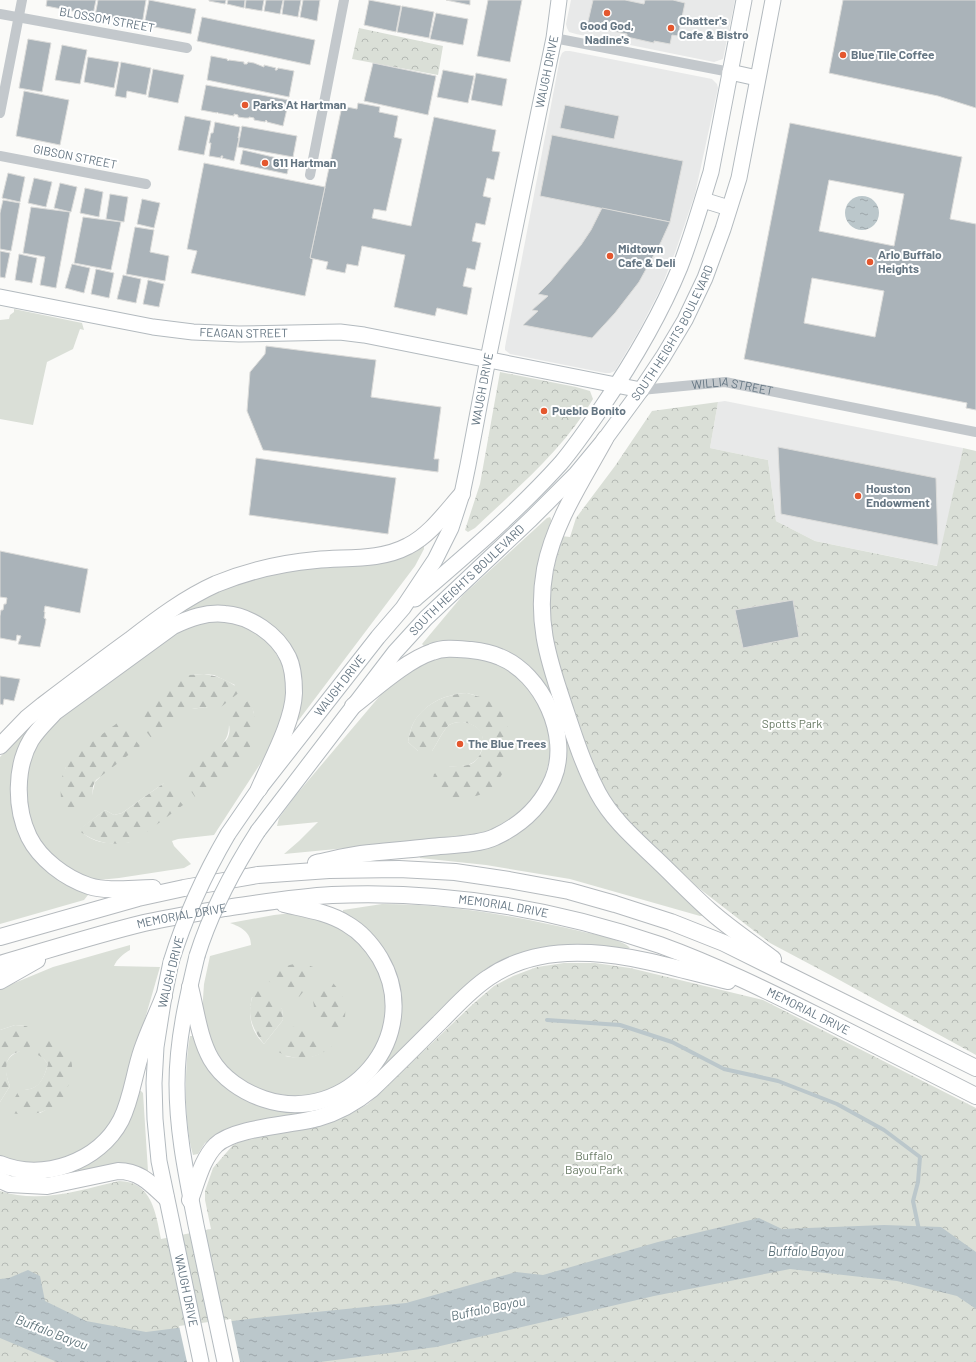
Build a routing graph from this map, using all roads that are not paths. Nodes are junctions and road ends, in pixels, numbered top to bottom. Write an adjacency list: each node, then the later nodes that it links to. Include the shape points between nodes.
1 (22, 0): 7 (street)
2 (344, 0): 14 (street)
3 (559, 0): 8 (main road, WAUGH DRIVE)
4 (744, 0): 10 (main road, SOUTH HEIGHTS BOULEVARD)
5 (773, 0): 11 (main road, SOUTH HEIGHTS BOULEVARD)
6 (0, 14): 7 (street, BLOSSOM STREET)
7 (19, 17): 9 (street, BLOSSOM STREET); 12 (street)
8 (554, 38): 10 (street); 19 (main road, WAUGH DRIVE)
9 (187, 48)
10 (730, 72): 11 (main road); 16 (main road, SOUTH HEIGHTS BOULEVARD, via 711,172)
11 (757, 78): 17 (main road, SOUTH HEIGHTS BOULEVARD, via 739,178)
12 (0, 113)
13 (0, 156): 15 (street, GIBSON STREET)
14 (310, 175)
15 (146, 184)
16 (703, 200): 17 (main road); 20 (main road, SOUTH HEIGHTS BOULEVARD, via 661,308)
17 (730, 208): 21 (main road, SOUTH HEIGHTS BOULEVARD, via 695,299 663,357)
18 (0, 297): 19 (main road, FEAGAN STREET, via 153,327 239,334 340,332)
19 (488, 359): 20 (main road, WILLIA STREET); 24 (main road, WAUGH DRIVE)
20 (618, 385): 21 (main road, WILLIA STREET); 25 (main road, SOUTH HEIGHTS BOULEVARD, via 561,462 519,506)
21 (641, 390): 22 (street, WILLIA STREET, via 725,382); 23 (main road, SOUTH HEIGHTS BOULEVARD)
22 (976, 432)
23 (604, 440): 26 (main road, SOUTH HEIGHTS BOULEVARD, via 559,491 426,618 395,652); 36 (main road, via 562,517 552,542 542,590 542,614 550,666 589,775 598,794 624,829 708,909)
24 (462, 494): 25 (main road, WAUGH DRIVE, via 448,534 435,560); 27 (main road, via 429,531 408,546 390,554 297,562 265,568 216,584 193,596 165,613 43,705)
25 (403, 608): 28 (main road, WAUGH DRIVE)
26 (353, 706): 29 (main road, via 414,660 433,651 455,648 500,657 519,668 535,684 554,719 558,738 554,777 530,814 494,838 471,843 360,854); 37 (main road, WAUGH DRIVE, bridge, via 238,861 209,921)
27 (0, 746)
28 (260, 789): 30 (main road, via 291,716 293,674 288,657 275,639 243,618 225,614 206,614 190,618 42,724 31,740 23,760 19,782 20,810 29,837 45,859 68,877 90,886 112,889); 39 (main road, WAUGH DRIVE, bridge, via 228,834 203,879 188,912 171,962)
29 (258, 875): 30 (main road, MEMORIAL DRIVE); 36 (main road, MEMORIAL DRIVE, via 399,869 455,872 517,881 575,893 671,922 724,943)
30 (184, 888): 32 (main road, MEMORIAL DRIVE, via 138,898)
31 (270, 901): 33 (main road, MEMORIAL DRIVE, via 144,923); 37 (main road, via 327,914 347,924 363,936 384,966 391,984 392,1025 386,1044 363,1077 348,1089 313,1103 274,1102 255,1096 238,1086 212,1060 203,1041); 38 (main road, MEMORIAL DRIVE, via 332,895 399,895 507,905 610,929 677,952)
32 (0, 937)
33 (60, 946): 34 (main road, MEMORIAL DRIVE); 35 (main road)
34 (0, 964)
35 (0, 981)
36 (805, 983): 40 (main road, MEMORIAL DRIVE)
37 (190, 987): 45 (main road, WAUGH DRIVE, via 184,1011 176,1083 182,1157)
38 (767, 991): 41 (main road, MEMORIAL DRIVE); 45 (main road, via 632,958 596,952 534,957 508,966 466,996 356,1102 317,1118 248,1131 217,1145 201,1169)
39 (164, 996): 42 (main road, via 142,1050 127,1104 109,1137 76,1162 54,1170 30,1172); 44 (main road, WAUGH DRIVE, via 156,1047 154,1083 159,1162)
40 (976, 1068)
41 (976, 1096)
42 (0, 1164)
43 (0, 1180): 44 (main road, via 9,1184 47,1186 127,1171 146,1180)
44 (166, 1198): 46 (main road, WAUGH DRIVE)
45 (191, 1204): 47 (main road, WAUGH DRIVE)
46 (201, 1362)
47 (225, 1362)

